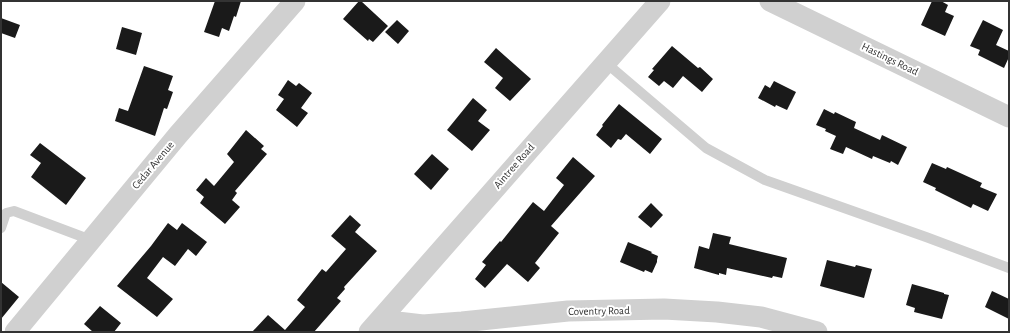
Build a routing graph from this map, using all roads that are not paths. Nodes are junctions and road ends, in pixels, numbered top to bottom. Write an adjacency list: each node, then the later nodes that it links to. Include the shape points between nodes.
1 (295, 1): 7 (street, Cedar Avenue, via 178,134)
2 (660, 1): 4 (street, Aintree Road)
3 (770, 1): 5 (street, Hastings Road)
4 (605, 62): 8 (lane, via 706,148 765,180); 9 (street, Aintree Road)
5 (1009, 117)
6 (1, 228): 7 (lane, via 6,213 14,211)
7 (91, 240): 10 (street, Cedar Avenue)
8 (1009, 268)
9 (375, 326): 11 (street, Coventry Road, via 462,322 568,311 664,310 761,317)
10 (15, 332)
11 (817, 332)

